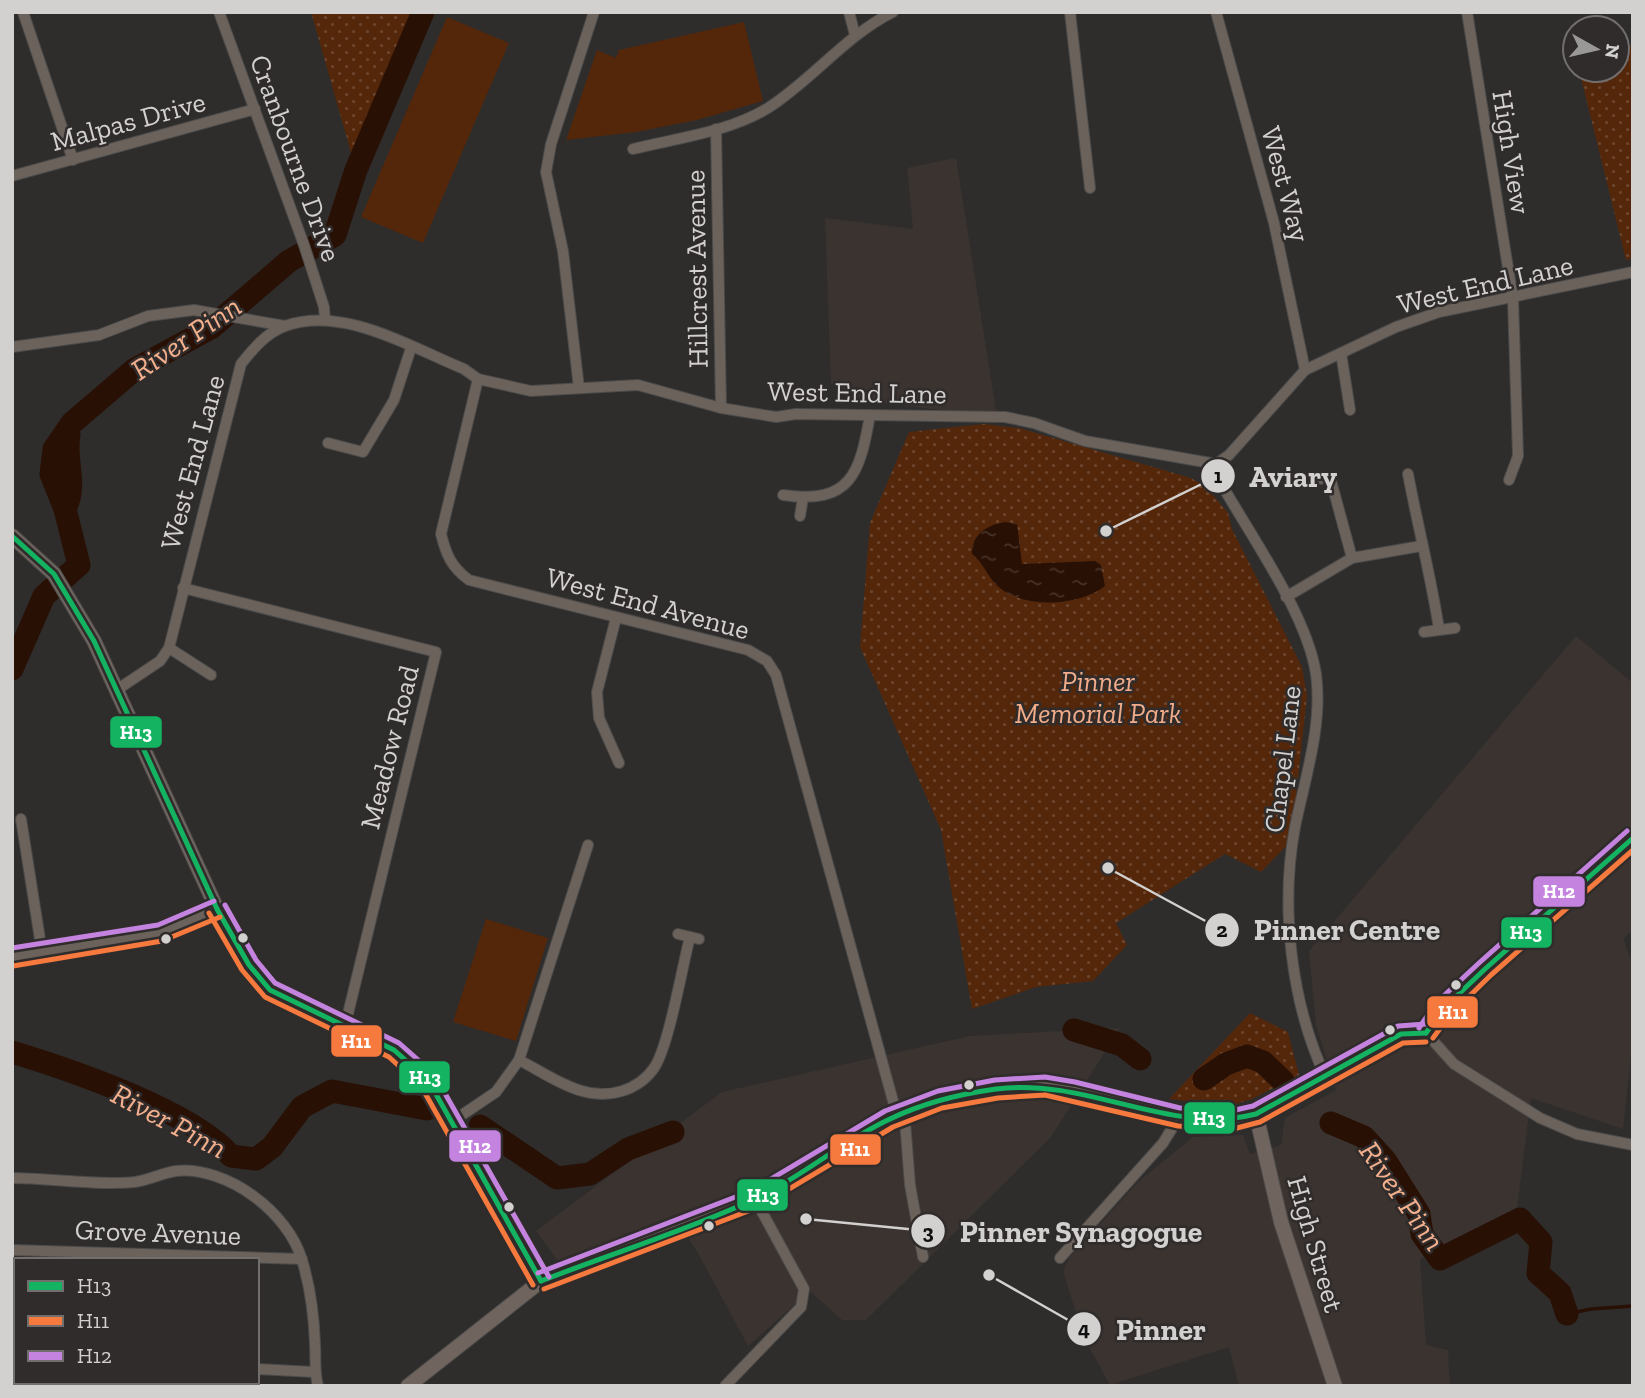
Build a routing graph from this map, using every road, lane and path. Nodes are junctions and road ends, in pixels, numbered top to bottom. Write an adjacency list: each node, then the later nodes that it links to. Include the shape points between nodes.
1 (23, 12): 13 (street)
2 (219, 12): 10 (street, Cranbourne Drive)
3 (594, 12): 25 (street, via 546,172 563,251)
4 (849, 12): 9 (street)
5 (893, 12): 9 (street)
6 (1070, 12): 15 (street)
7 (1216, 12): 23 (street, West Way, via 1274,223)
8 (1466, 12): 17 (street, High View)
9 (855, 35): 11 (street, via 768,108)
10 (255, 109): 13 (street, Malpas Drive); 18 (street, Cranbourne Drive)
11 (716, 129): 12 (street); 26 (street, Hillcrest Avenue)
12 (633, 149)
13 (73, 160): 14 (street, Malpas Drive)
14 (12, 176)
15 (1090, 188)
16 (1633, 272): 17 (street, West End Lane)
17 (1513, 299): 22 (street, West End Lane, via 1439,312); 33 (street, High View, via 1518,456)
18 (326, 320): 19 (street, West End Lane); 21 (street, West End Lane, via 363,328)
19 (285, 326): 20 (street, via 194,310 148,316 99,335); 40 (street, West End Lane, via 260,341 241,364)
20 (12, 347)
21 (411, 348): 24 (street, West End Lane); 29 (street, via 394,400 363,452)
22 (1340, 353): 23 (street, West End Lane); 27 (street)
23 (1305, 370): 30 (street, West End Lane)
24 (478, 379): 25 (street, West End Lane, via 531,391); 42 (street, West End Avenue, via 443,519 446,555 469,580)
25 (579, 388): 26 (street, West End Lane, via 638,385)
26 (721, 408): 28 (street, West End Lane, via 776,417)
27 (1350, 410)
28 (870, 415): 30 (street, West End Lane, via 1005,417 1034,422 1085,441); 35 (street, via 863,457 854,477 816,498)
29 (328, 443)
30 (1216, 464): 41 (street, Chapel Lane, via 1219,480)
31 (1408, 474): 38 (street)
32 (1312, 480): 39 (street, via 1330,477)
33 (1509, 480)
34 (783, 495): 35 (street)
35 (803, 498): 36 (street)
36 (800, 516)
37 (12, 536): 48 (street, via 54,575)
38 (1421, 546): 39 (street); 44 (street, via 1430,568)
39 (1352, 558): 41 (street)
40 (183, 588): 46 (street, West End Lane); 57 (street, Meadow Road, via 436,652)
41 (1286, 597): 60 (street, Chapel Lane, via 1316,673 1311,758 1295,830 1289,901 1307,1031)
42 (616, 618): 49 (street, via 597,692 599,718); 61 (street, West End Avenue, via 748,650 767,661 776,675 893,1101)
43 (1455, 628): 44 (street)
44 (1439, 629): 45 (street)
45 (1424, 632)
46 (169, 648): 47 (street); 48 (street, via 160,661)
47 (211, 675)
48 (118, 689): 53 (street)
49 (620, 763)
50 (21, 819): 55 (street)
51 (1633, 838): 58 (street, via 1485,969 1443,1009)
52 (588, 845): 59 (street)
53 (217, 909): 55 (street, via 160,933); 57 (street, via 249,965 270,990)
54 (678, 934): 59 (street, via 694,938 662,1049 654,1067 637,1085 608,1095 581,1091)
55 (42, 952): 56 (street)
56 (12, 957)
57 (345, 1026): 64 (street, via 394,1050 428,1080)
58 (1426, 1033): 60 (street, via 1401,1034); 65 (street, via 1454,1064 1540,1118 1577,1135)
59 (519, 1060): 64 (street, via 496,1092)
60 (1326, 1078): 62 (street)
61 (901, 1113): 63 (street, via 997,1089 1045,1086); 67 (street); 69 (street, West End Avenue)
62 (1256, 1114): 63 (street, via 1232,1120); 78 (street, High Street, via 1281,1222)
63 (1179, 1117): 70 (street, via 1163,1143)
64 (453, 1121): 72 (street)
65 (1633, 1145)
66 (12, 1178): 71 (street, via 134,1182 177,1171 203,1173 265,1203 289,1228)
67 (755, 1199): 72 (street); 77 (street, via 805,1298)
68 (12, 1250): 71 (street, Grove Avenue)
69 (923, 1257)
70 (1060, 1258)
71 (302, 1259): 74 (street, via 316,1346)
72 (541, 1281): 76 (street)
73 (259, 1369): 74 (street)
74 (314, 1372): 75 (street)
75 (318, 1386)
76 (408, 1386)
77 (725, 1386)
78 (1335, 1386)

